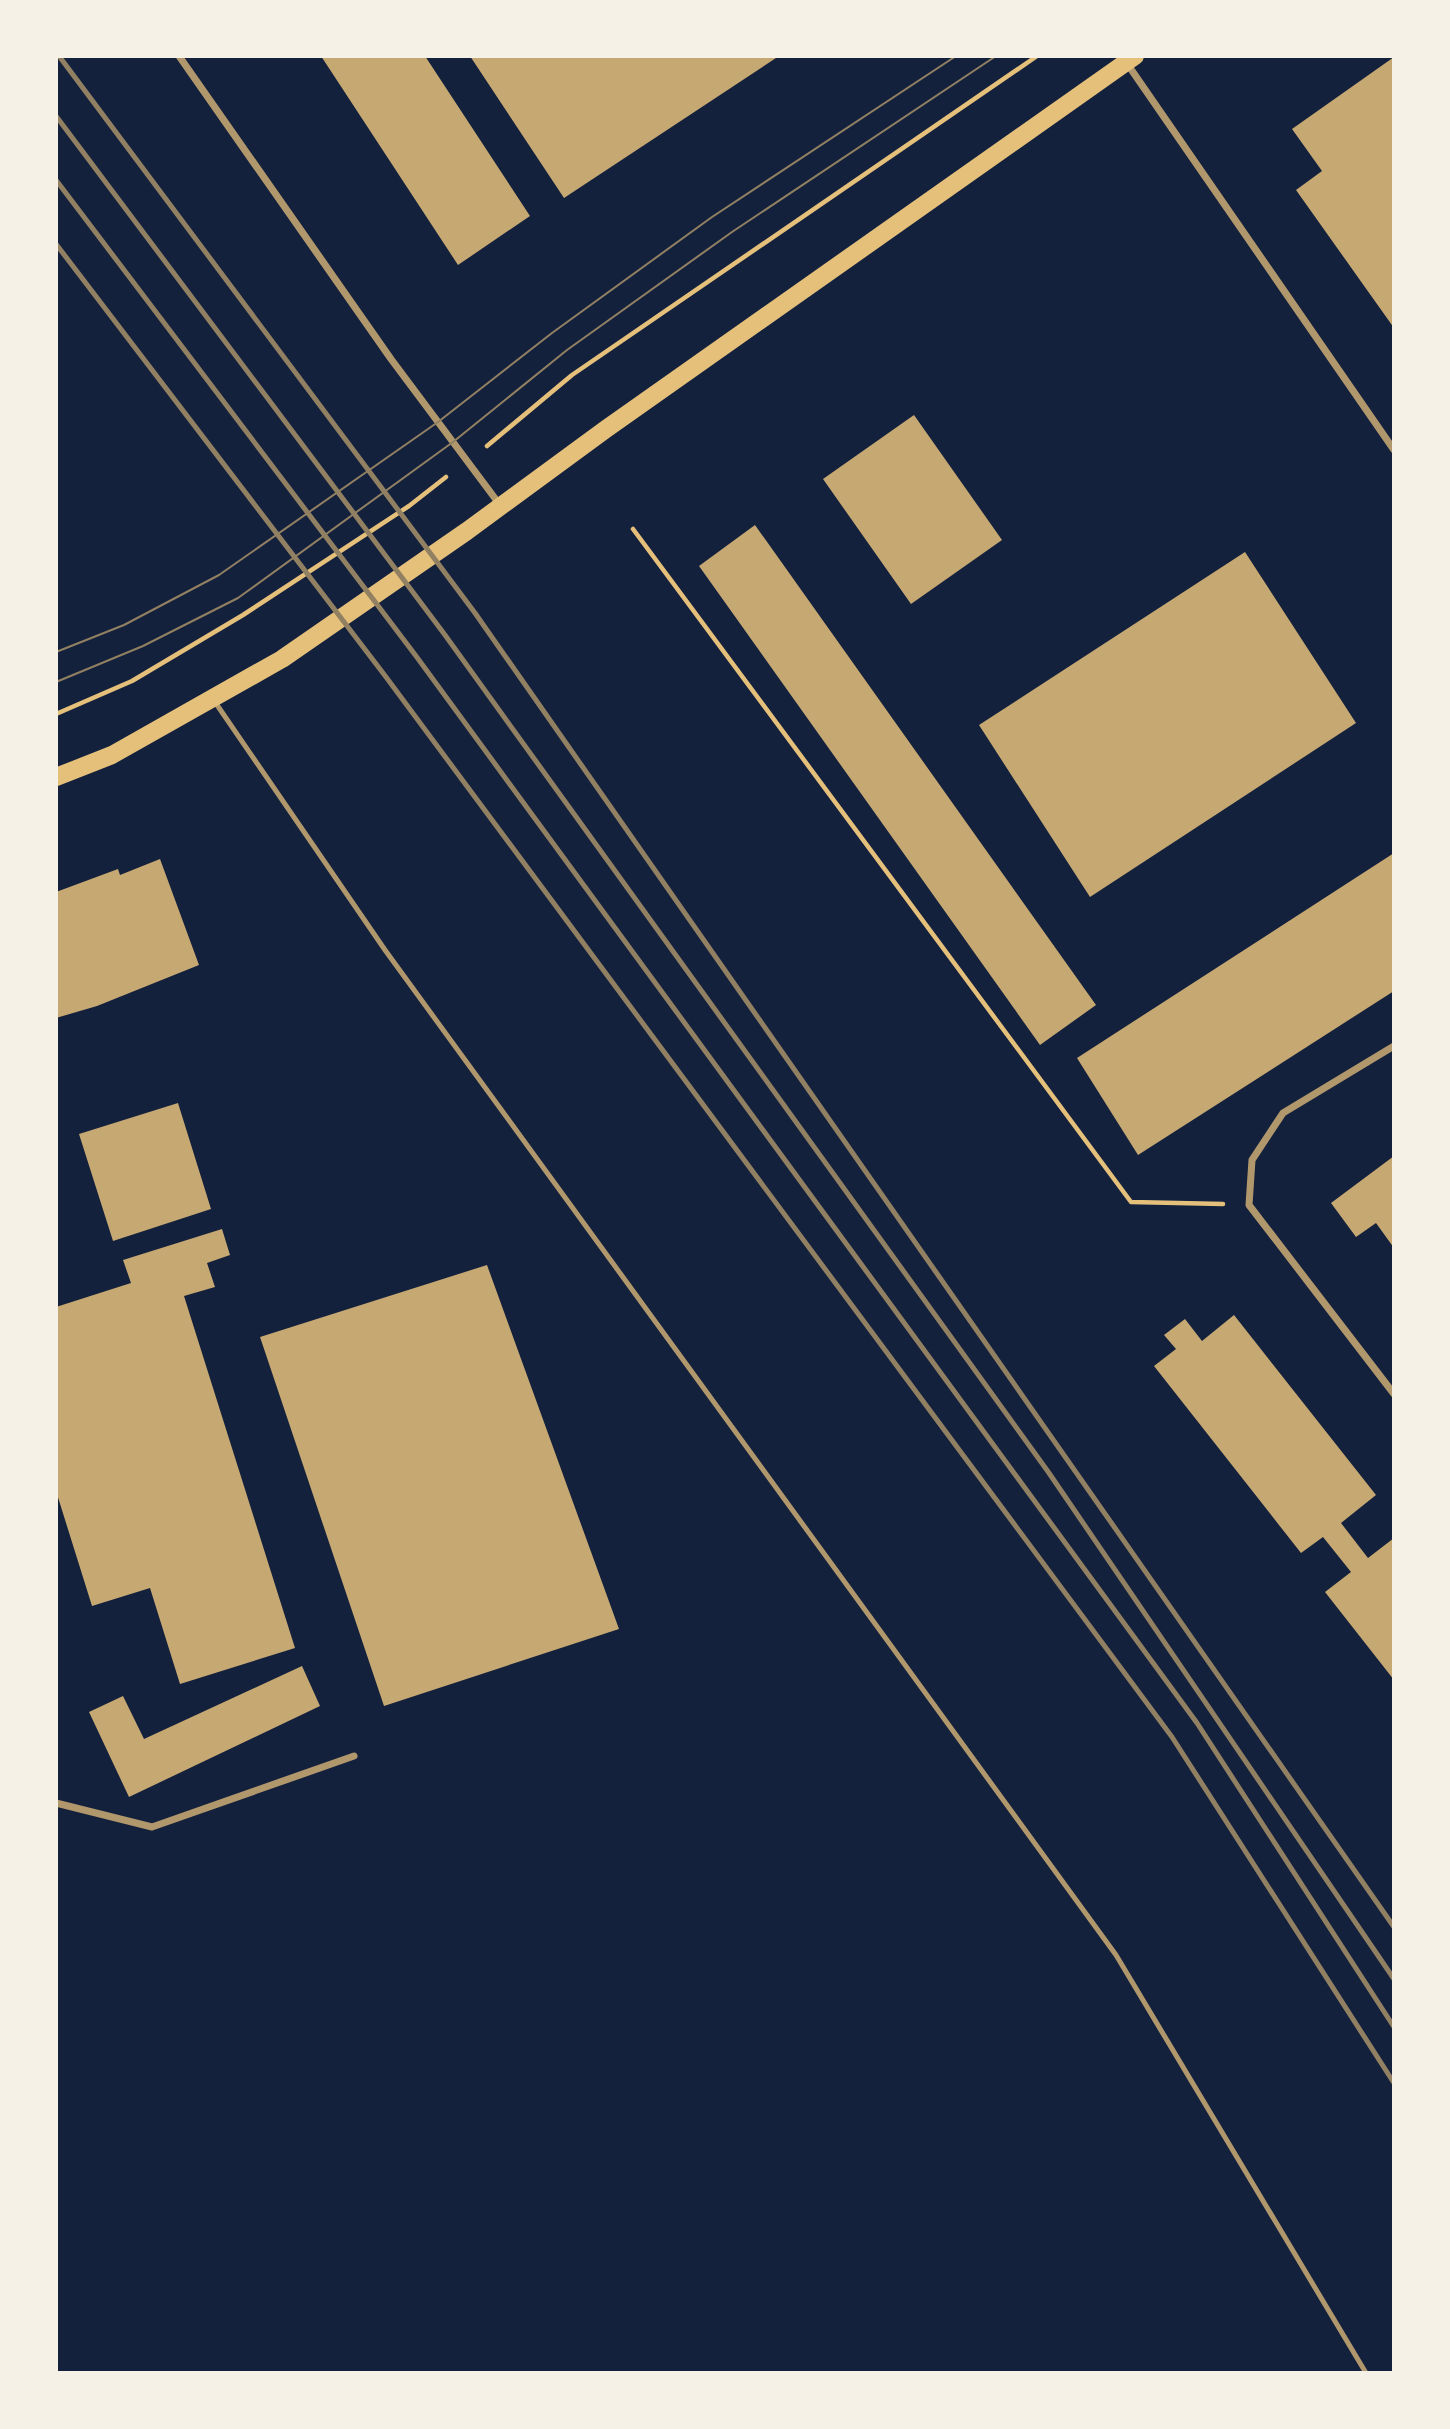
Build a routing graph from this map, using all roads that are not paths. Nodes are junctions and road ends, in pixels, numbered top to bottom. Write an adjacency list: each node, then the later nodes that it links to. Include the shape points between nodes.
1 (179, 56): 4 (street)
2 (1128, 58): 3 (street); 4 (main road)
3 (1394, 450)
4 (500, 506): 5 (main road, via 282,659)
5 (213, 699): 6 (main road, via 112,755); 11 (lane, via 385,950 1116,1955)
6 (56, 777)
7 (1394, 1046): 8 (street, via 1283,1113 1252,1160 1249,1205)
8 (1394, 1394)
9 (354, 1756): 10 (street, via 152,1827)
10 (56, 1803)
11 (1366, 2373)

